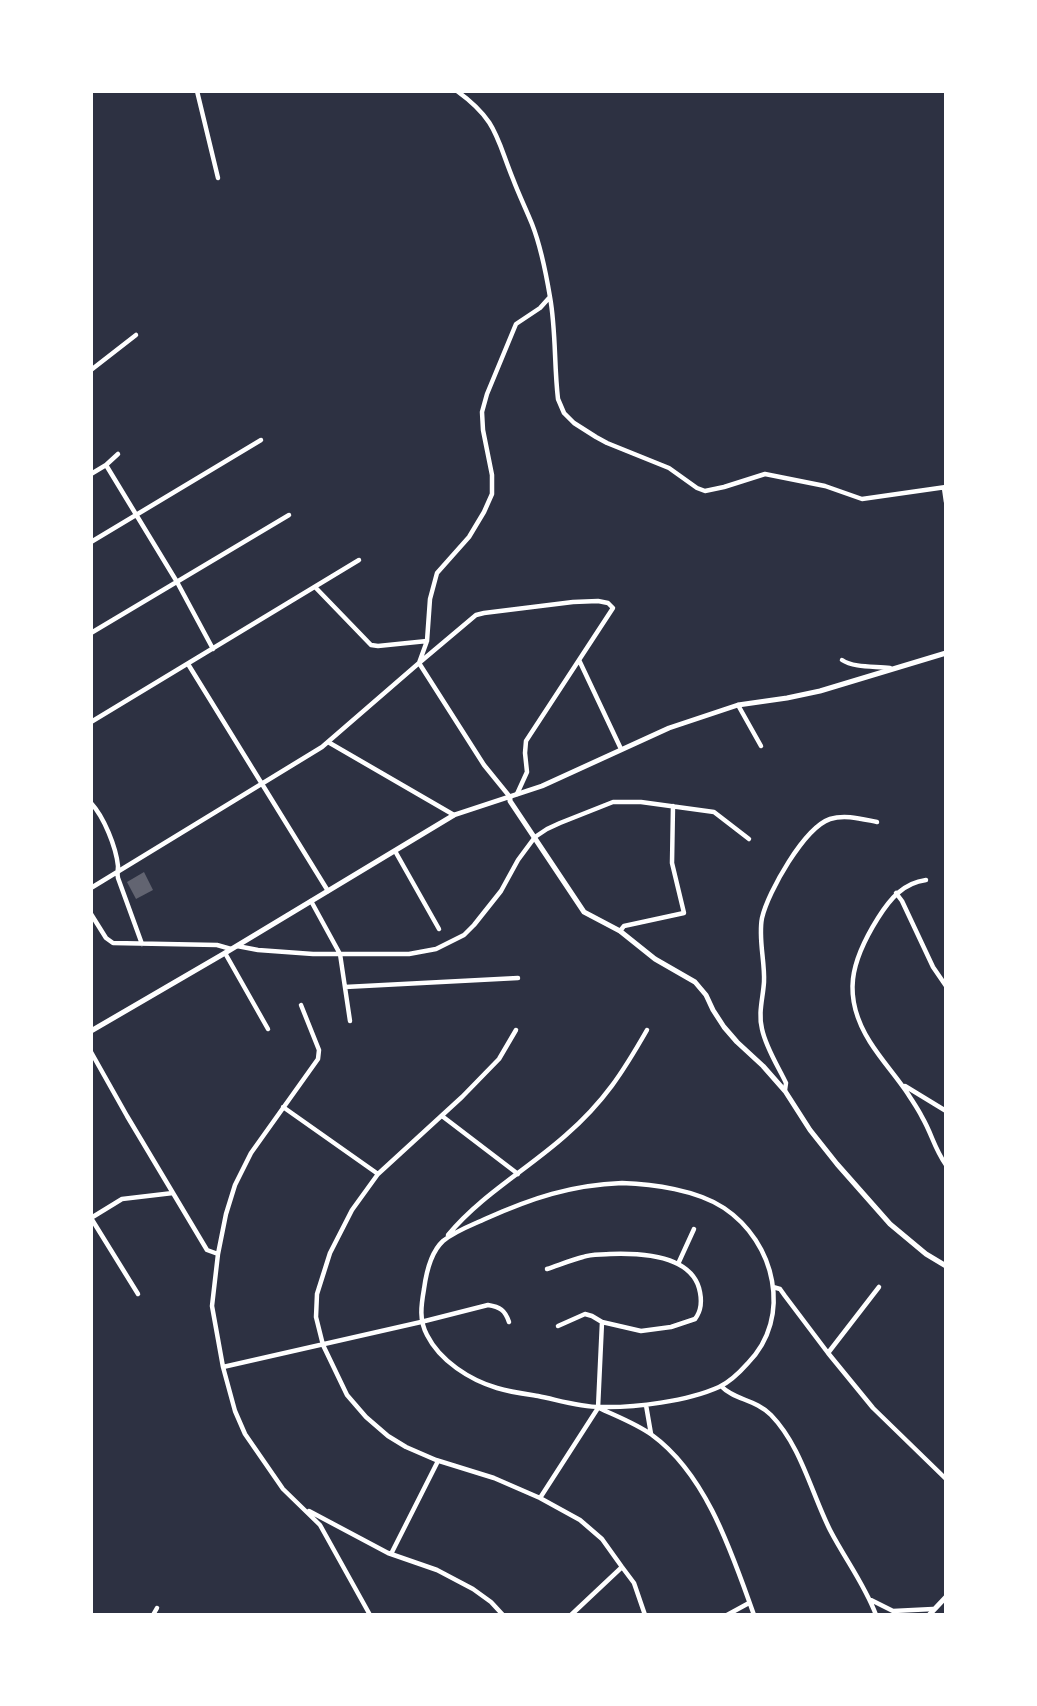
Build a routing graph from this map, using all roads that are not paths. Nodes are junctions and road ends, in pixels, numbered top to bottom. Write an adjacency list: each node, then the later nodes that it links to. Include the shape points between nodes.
1 (197, 91): 3 (street)
2 (457, 91): 4 (street, via 484,114 498,136 532,223)
3 (218, 178)
4 (550, 298): 11 (street, via 558,399 564,412 596,438 669,468 697,488 705,491 765,474 862,499); 20 (street, via 516,324 487,394 482,412 492,494 468,537 437,573)
5 (136, 335): 6 (street)
6 (91, 370)
7 (261, 440): 14 (street)
8 (118, 454): 9 (street)
9 (106, 465): 10 (street); 14 (street)
10 (91, 474)
11 (945, 488): 12 (street)
12 (946, 502)
13 (289, 514): 17 (street)
14 (136, 515): 15 (street); 17 (street)
15 (91, 542)
16 (359, 560): 18 (street)
17 (177, 582): 19 (street); 21 (street)
18 (315, 587): 20 (street, via 371,645); 21 (street)
19 (91, 633)
20 (427, 641): 25 (street)
21 (213, 649): 26 (street)
22 (946, 653): 27 (street)
23 (579, 660): 25 (street, via 613,608 608,603 585,601 476,615); 32 (street); 34 (street, via 526,741 527,772)
24 (842, 660): 27 (street, via 852,666)
25 (419, 663): 30 (street); 35 (street, via 484,765)
26 (188, 664): 29 (street); 33 (street)
27 (891, 668): 28 (street, via 820,691)
28 (738, 705): 31 (street); 32 (street)
29 (91, 722)
30 (328, 742): 33 (street); 38 (street)
31 (761, 746)
32 (621, 749): 34 (street)
33 (263, 784): 43 (street); 46 (street)
34 (517, 795): 35 (street)
35 (510, 797): 38 (street); 40 (street)
36 (91, 803): 43 (street, via 108,830)
37 (673, 806): 40 (street, via 612,802); 41 (street, via 714,812); 51 (street, via 672,863 684,914)
38 (454, 815): 42 (street)
39 (877, 822): 66 (street, via 840,817 817,826 783,869 762,919 762,1028 786,1083)
40 (535, 837): 51 (street, via 584,912); 54 (street, via 494,902 464,935 436,949 409,954)
41 (749, 839)
42 (395, 851): 46 (street); 50 (street)
43 (117, 872): 45 (street); 52 (street)
44 (926, 880): 47 (street, via 910,883)
45 (91, 888)
46 (328, 891): 48 (street)
47 (896, 893): 56 (street); 65 (street, via 860,949 852,989 865,1033)
48 (311, 901): 53 (street); 54 (street)
49 (91, 914): 52 (street, via 113,943)
50 (439, 929)
51 (620, 930): 66 (street, via 655,959 695,982 724,1027)
52 (142, 944): 53 (street)
53 (231, 949): 54 (street); 60 (street); 63 (street)
54 (340, 954): 57 (street)
55 (518, 978): 57 (street)
56 (946, 986)
57 (345, 987): 59 (street)
58 (301, 1006): 67 (street, via 319,1050 318,1059)
59 (350, 1021)
60 (268, 1029)
61 (516, 1030): 69 (street, via 499,1059)
62 (647, 1030): 72 (street, via 596,1107)
63 (91, 1031)
64 (91, 1052): 73 (street)
65 (901, 1084): 68 (street); 70 (street)
66 (785, 1091): 79 (street, via 816,1138 890,1224)
67 (283, 1107): 71 (street); 77 (street, via 235,1185)
68 (946, 1111)
69 (442, 1116): 71 (street); 72 (street)
70 (946, 1165)
71 (377, 1174): 88 (street, via 330,1253 317,1294 316,1317)
72 (518, 1174): 76 (street, via 471,1210)
73 (173, 1193): 74 (street, via 122,1199); 77 (street, via 207,1250)
74 (91, 1218): 83 (street)
75 (694, 1228): 78 (street)
76 (443, 1241): 81 (street, via 495,1214 567,1189 622,1183 657,1186 705,1199 732,1214 760,1246); 84 (street, via 426,1276)
77 (218, 1254): 90 (street, via 212,1306)
78 (678, 1264): 80 (street, via 649,1255 621,1254 585,1256); 86 (street, via 699,1289 701,1309 695,1319 640,1331)
79 (946, 1266)
80 (547, 1269)
81 (773, 1287): 89 (street, via 780,1289); 91 (street, via 764,1343 744,1368)
82 (879, 1287): 89 (street)
83 (138, 1294)
84 (421, 1322): 85 (street, via 488,1305 499,1307); 88 (street); 93 (street, via 442,1356 469,1377 496,1388)
85 (509, 1322)
86 (602, 1322): 87 (street, via 585,1314); 93 (street)
87 (558, 1326)
88 (323, 1345): 90 (street); 95 (street, via 348,1395 366,1417 406,1447)
89 (828, 1353): 96 (street, via 873,1408)
90 (223, 1367): 98 (street, via 245,1434 283,1489)
91 (721, 1386): 92 (street); 104 (street, via 770,1414 787,1434 829,1528)
92 (646, 1405): 93 (street); 94 (street)
93 (598, 1408): 94 (street); 97 (street)
94 (651, 1434): 105 (street, via 700,1489)
95 (438, 1461): 97 (street); 101 (street)
96 (946, 1479)
97 (540, 1498): 102 (street, via 580,1520 602,1539)
98 (302, 1507): 99 (street); 100 (street)
99 (325, 1520): 100 (street); 101 (street)
100 (320, 1525): 109 (street)
101 (391, 1554): 110 (street, via 473,1589)
102 (622, 1567): 111 (street); 112 (street, via 634,1583)
103 (946, 1597): 107 (street)
104 (870, 1600): 107 (street, via 893,1611); 115 (street)
105 (750, 1603): 113 (street); 114 (street)
106 (158, 1608): 108 (street)
107 (934, 1609): 116 (street)
108 (153, 1615)
109 (370, 1615)
110 (503, 1615)
111 (570, 1615)
112 (645, 1615)
113 (727, 1615)
114 (754, 1615)
115 (876, 1615)
116 (929, 1615)

